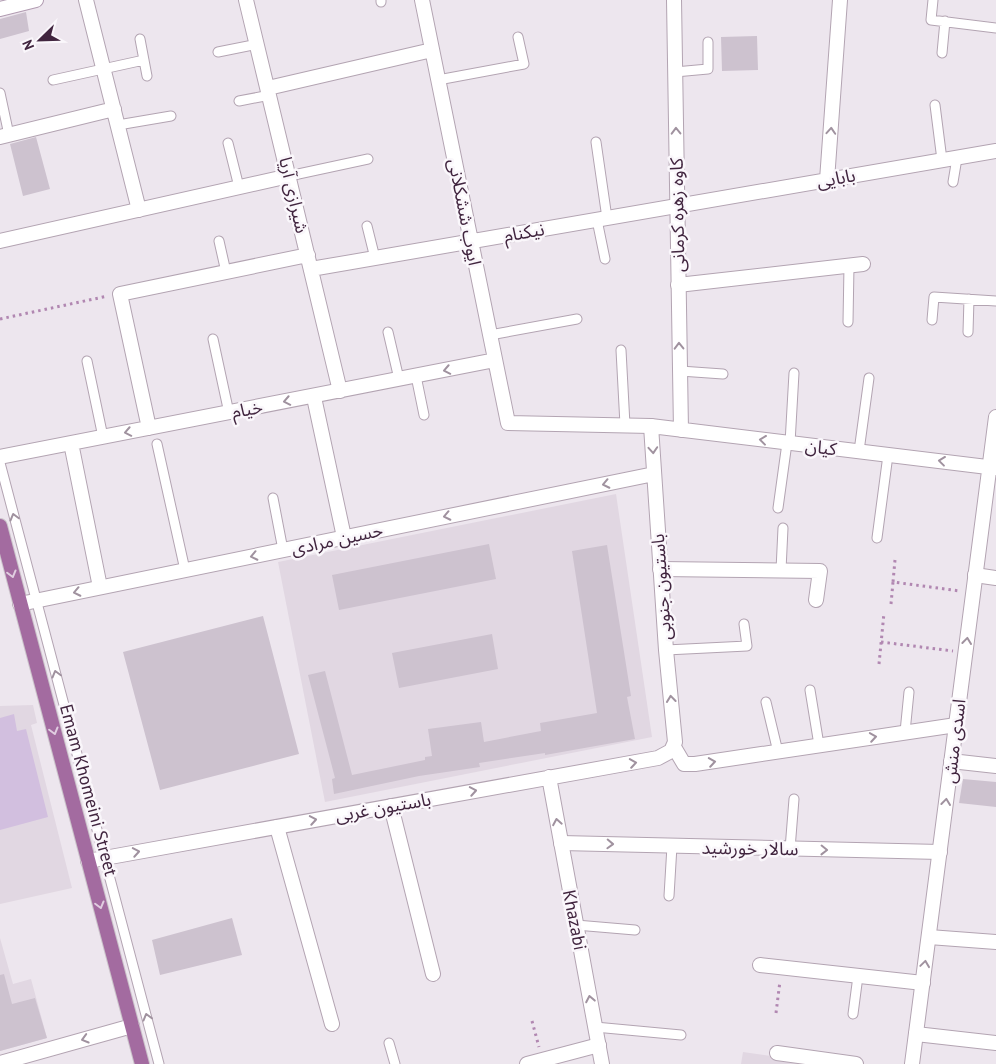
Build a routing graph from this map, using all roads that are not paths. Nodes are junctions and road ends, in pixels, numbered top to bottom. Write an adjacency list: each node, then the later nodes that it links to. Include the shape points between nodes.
1 (36, 0): 8 (street)
2 (86, 0): 19 (street)
3 (246, 0): 14 (street, شیرازی آریا)
4 (422, 0): 15 (street, ایوب ششکلانی)
5 (674, 0): 20 (street, کاوه زهره کرمانی)
6 (840, 0): 39 (street, one-way to 6)
7 (933, 0): 9 (lane, via 931,20)
8 (0, 9)
9 (945, 21): 10 (lane); 17 (lane)
10 (996, 28)
11 (518, 37): 23 (lane, via 524,64)
12 (140, 38): 18 (lane)
13 (708, 42): 20 (lane, via 708,69)
14 (258, 44): 16 (lane); 24 (street, شیرازی آریا)
15 (432, 50): 23 (street, ایوب ششکلانی); 24 (street)
16 (218, 52)
17 (942, 53)
18 (144, 60): 19 (lane); 21 (lane)
19 (104, 68): 22 (lane); 28 (street)
20 (675, 72): 42 (street, کاوه زهره کرمانی, one-way to 20)
21 (146, 76)
22 (53, 80)
23 (438, 80): 48 (street, ایوب ششکلانی)
24 (269, 91): 26 (lane); 38 (street, شیرازی آریا)
25 (0, 93): 31 (lane)
26 (238, 101)
27 (935, 105): 37 (lane)
28 (114, 109): 30 (street); 31 (street)
29 (171, 116): 30 (lane)
30 (118, 126): 43 (street)
31 (5, 136)
32 (596, 142): 44 (lane)
33 (228, 143): 41 (lane)
34 (996, 151): 35 (street, بابایی)
35 (957, 158): 37 (street, بابایی); 40 (lane)
36 (368, 159): 38 (lane)
37 (942, 160): 39 (street, بابایی)
38 (289, 176): 41 (street); 51 (street, شیرازی آریا)
39 (827, 180): 42 (street, بابایی)
40 (953, 182)
41 (239, 187): 43 (street)
42 (677, 206): 44 (street, نیکنام); 54 (street, کاوه زهره کرمانی)
43 (139, 210): 46 (street)
44 (602, 219): 48 (street, نیکنام); 50 (lane)
45 (367, 226): 49 (lane)
46 (0, 241)
47 (219, 241): 53 (lane)
48 (471, 242): 49 (street, نیکنام); 62 (street, ایوب ششکلانی)
49 (375, 258): 51 (street, نیکنام)
50 (605, 259)
51 (310, 262): 53 (street, نیکنام); 73 (street, شیرازی آریا)
52 (856, 265): 54 (street); 59 (lane)
53 (226, 272): 81 (street, نیکنام, via 120,294)
54 (678, 285): 67 (street, کاوه زهره کرمانی, one-way to 54)
55 (969, 299): 56 (lane); 58 (lane, via 934,297); 61 (lane)
56 (996, 301)
57 (576, 320): 62 (lane)
58 (932, 320)
59 (848, 322)
60 (388, 332): 72 (lane)
61 (968, 332)
62 (490, 335): 65 (street, ایوب ششکلانی)
63 (213, 338): 75 (lane)
64 (621, 350): 79 (lane)
65 (495, 360): 70 (street, خیام, one-way to 70); 78 (street, ایوب ششکلانی)
66 (87, 361): 83 (lane)
67 (680, 372): 69 (lane); 82 (street, کاوه زهره کرمانی)
68 (794, 373): 84 (lane)
69 (723, 374)
70 (416, 376): 72 (street, خیام); 76 (lane)
71 (869, 378): 87 (lane)
72 (399, 379): 73 (street, خیام)
73 (340, 391): 75 (street, خیام, one-way to 75)
74 (315, 402): 97 (street)
75 (229, 413): 81 (street, خیام)
76 (424, 415)
77 (996, 417): 91 (street, اسدی منش)
78 (508, 423): 79 (street, کیان)
79 (625, 425): 80 (street, کیان)
80 (651, 426): 82 (street, کیان); 92 (street, باستیون جنوبی, one-way to 92)
81 (149, 428): 83 (street, خیام, one-way to 83)
82 (681, 430): 84 (street, کیان, one-way to 82)
83 (103, 437): 85 (street, خیام)
84 (788, 443): 87 (street, کیان); 94 (lane)
85 (70, 444): 89 (street, خیام); 105 (street)
86 (157, 444): 101 (lane)
87 (859, 451): 88 (street, کیان)
88 (888, 455): 91 (street, کیان, one-way to 88); 98 (lane)
89 (0, 458)
90 (0, 463): 106 (lane, one-way to 90)
91 (993, 468): 103 (street, اسدی منش)
92 (654, 474): 97 (street, حسین مرادی, one-way to 97); 100 (street, باستیون جنوبی)
93 (273, 498): 99 (lane)
94 (778, 508)
95 (0, 526): 108 (main road, Emam Khomeini Street, one-way to 108)
96 (783, 528): 102 (lane)
97 (344, 537): 99 (street, حسین مرادی)
98 (877, 538)
99 (283, 550): 101 (street, حسین مرادی, one-way to 101)
100 (660, 569): 102 (street); 110 (street, باستیون جنوبی)
101 (185, 570): 105 (street, حسین مرادی)
102 (781, 570): 107 (street, via 820,571)
103 (975, 575): 104 (street); 114 (street, اسدی منش, one-way to 103)
104 (996, 578)
105 (100, 587): 106 (street, حسین مرادی, one-way to 106)
106 (36, 600): 108 (street, حسین مرادی); 129 (lane, one-way to 106)
107 (816, 600)
108 (20, 604): 130 (main road, Emam Khomeini Street, one-way to 130)
109 (744, 624): 110 (lane, via 747,646)
110 (666, 650): 117 (street, باستیون جنوبی, one-way to 110)
111 (810, 690): 116 (lane)
112 (909, 692): 115 (lane)
113 (766, 702): 118 (lane)
114 (956, 725): 115 (street); 119 (street, اسدی منش)
115 (905, 732): 116 (street, one-way to 115)
116 (819, 745): 118 (street)
117 (674, 747): 118 (street, one-way to 118, via 680,761 688,765); 121 (street, باستیون غربی, one-way to 117, via 658,758)
118 (778, 752)
119 (951, 761): 120 (street); 128 (street, اسدی منش, one-way to 119)
120 (996, 766)
121 (549, 777): 123 (street, باستیون غربی, one-way to 121); 125 (street, Khazabi, one-way to 121)
122 (794, 799): 127 (lane)
123 (391, 806): 124 (street, باستیون غربی, one-way to 123); 137 (street)
124 (277, 826): 129 (street, باستیون غربی, one-way to 124); 141 (street)
125 (561, 843): 126 (street, سالار خورشید, one-way to 126); 132 (street, Khazabi)
126 (672, 846): 127 (street, سالار خورشید); 131 (lane)
127 (790, 849): 128 (street, سالار خورشید, one-way to 128)
128 (940, 852): 134 (street, اسدی منش)
129 (105, 858): 130 (street, باستیون غربی); 153 (lane, one-way to 129)
130 (88, 862): 142 (main road, Emam Khomeini Street, one-way to 142)
131 (669, 896)
132 (576, 925): 133 (lane); 143 (street, Khazabi, one-way to 132)
133 (636, 930)
134 (929, 937): 135 (street); 139 (street, اسدی منش, one-way to 134)
135 (996, 942)
136 (760, 965): 138 (street)
137 (433, 974)
138 (858, 976): 139 (street); 140 (lane)
139 (923, 983): 144 (street, اسدی منش)
140 (853, 1014)
141 (332, 1024)
142 (132, 1026): 150 (street, one-way to 150); 152 (main road, Emam Khomeini Street)
143 (595, 1026): 145 (lane); 148 (street, Khazabi)
144 (916, 1034): 147 (street); 158 (street, اسدی منش)
145 (681, 1035)
146 (389, 1043): 154 (lane)
147 (996, 1043)
148 (599, 1046): 151 (street); 156 (street, Khazabi)
149 (777, 1053): 157 (street)
150 (0, 1062)
151 (542, 1062): 155 (street)
152 (142, 1064)
153 (159, 1064)
154 (395, 1064)
155 (528, 1064)
156 (602, 1064)
157 (856, 1064)
158 (912, 1064)

